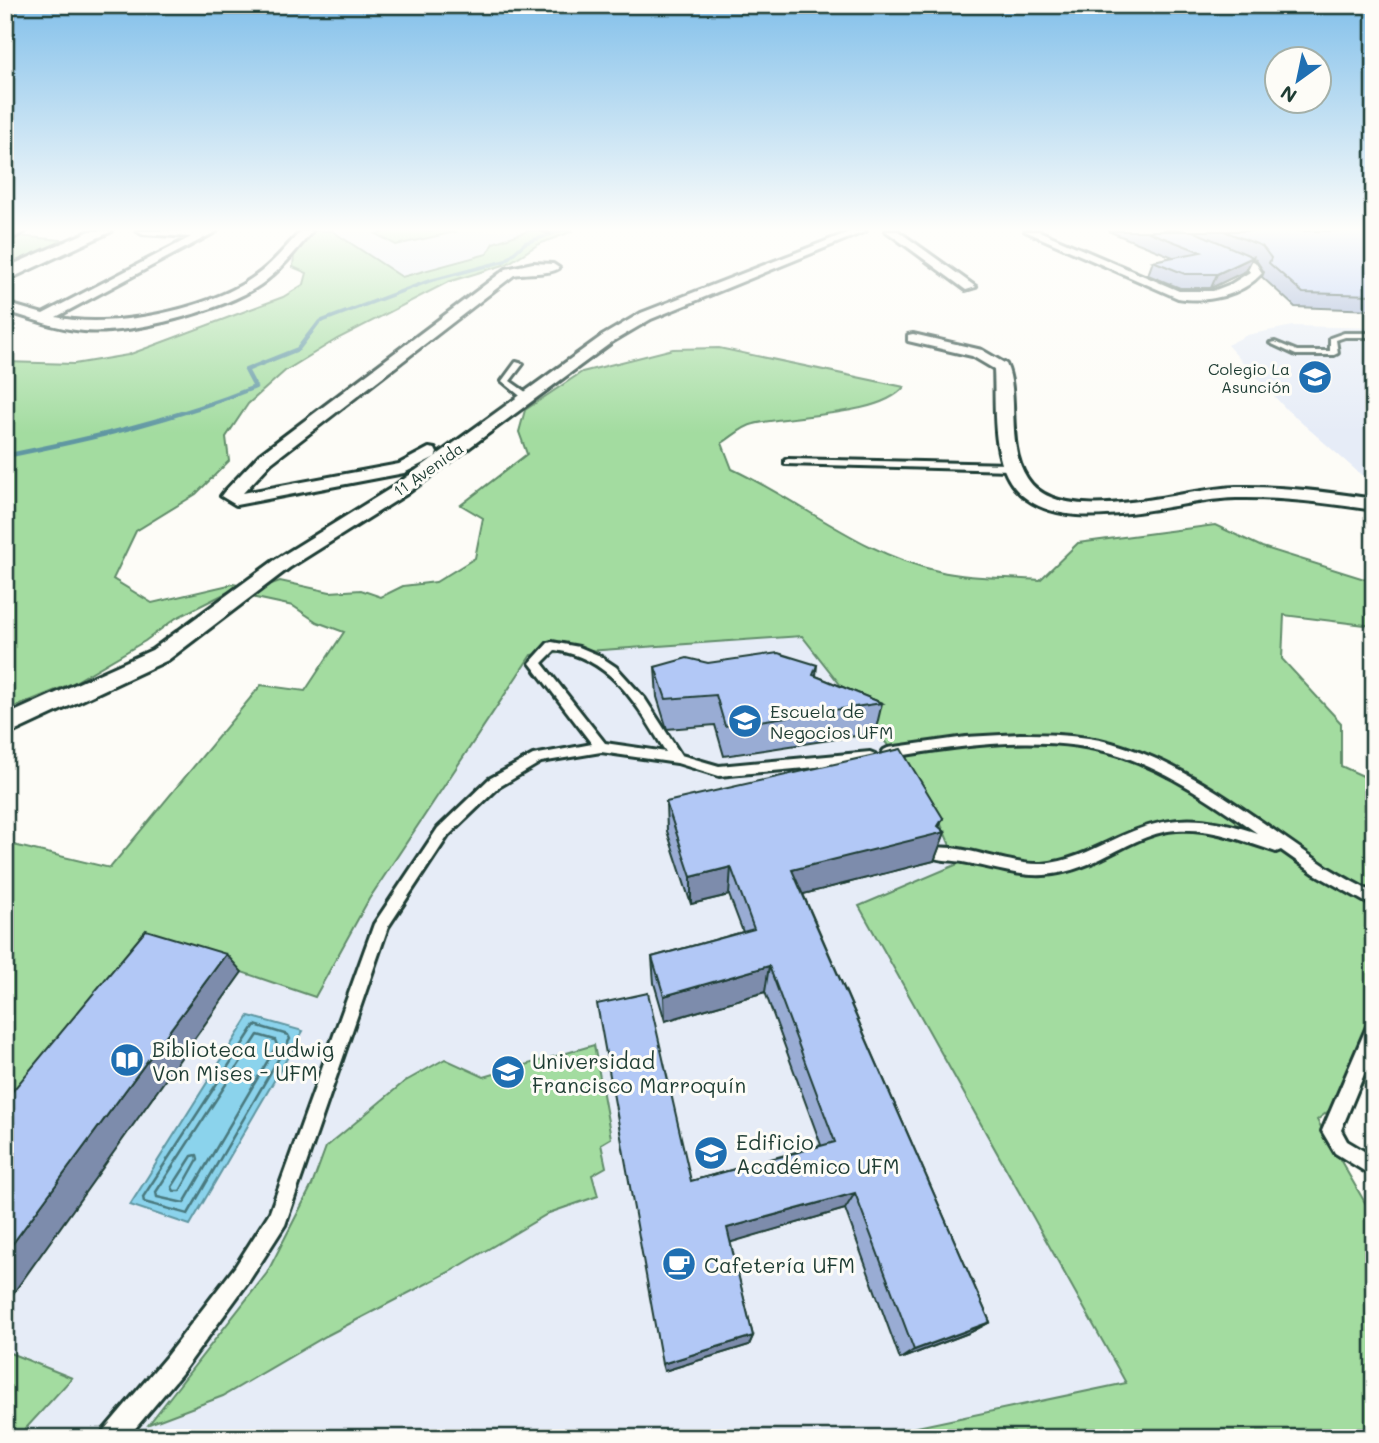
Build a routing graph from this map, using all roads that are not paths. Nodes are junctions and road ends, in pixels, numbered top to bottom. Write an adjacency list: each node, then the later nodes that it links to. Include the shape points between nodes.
1 (82, 298): 6 (street)
2 (213, 298): 6 (street, via 107,328)
3 (475, 298): 12 (street, via 265,459 230,496 236,500 404,468 462,431)
4 (691, 298): 11 (street, 11 Avenida, via 646,316 607,339)
5 (5, 307): 6 (street)
6 (46, 317)
7 (1374, 335): 9 (lane, via 1332,339 1334,353 1296,353)
8 (913, 338): 14 (street, via 977,353 1001,367)
9 (1273, 344)
10 (519, 363): 11 (lane, via 506,381)
11 (527, 397): 12 (street, 11 Avenida)
12 (487, 428): 16 (street, 11 Avenida, via 399,491 282,564 160,655)
13 (788, 462): 14 (lane)
14 (1011, 467): 15 (street, via 1022,485 1040,497 1089,512 1219,493 1321,496)
15 (1374, 505)
16 (5, 727)
17 (601, 747): 18 (lane); 18 (lane, via 536,663 552,646 575,647 607,664 636,695); 24 (lane, via 538,758 494,783 443,832 382,924 278,1218 173,1366)
18 (677, 758): 20 (lane, via 719,771 1034,738 1100,746 1163,769)
19 (936, 853): 20 (lane, via 1041,870 1079,862 1148,830 1198,826 1260,839)
20 (1325, 873): 21 (lane)
21 (1374, 901)
22 (1374, 1030): 23 (lane, via 1331,1131 1341,1147)
23 (1374, 1168)
24 (112, 1438)

